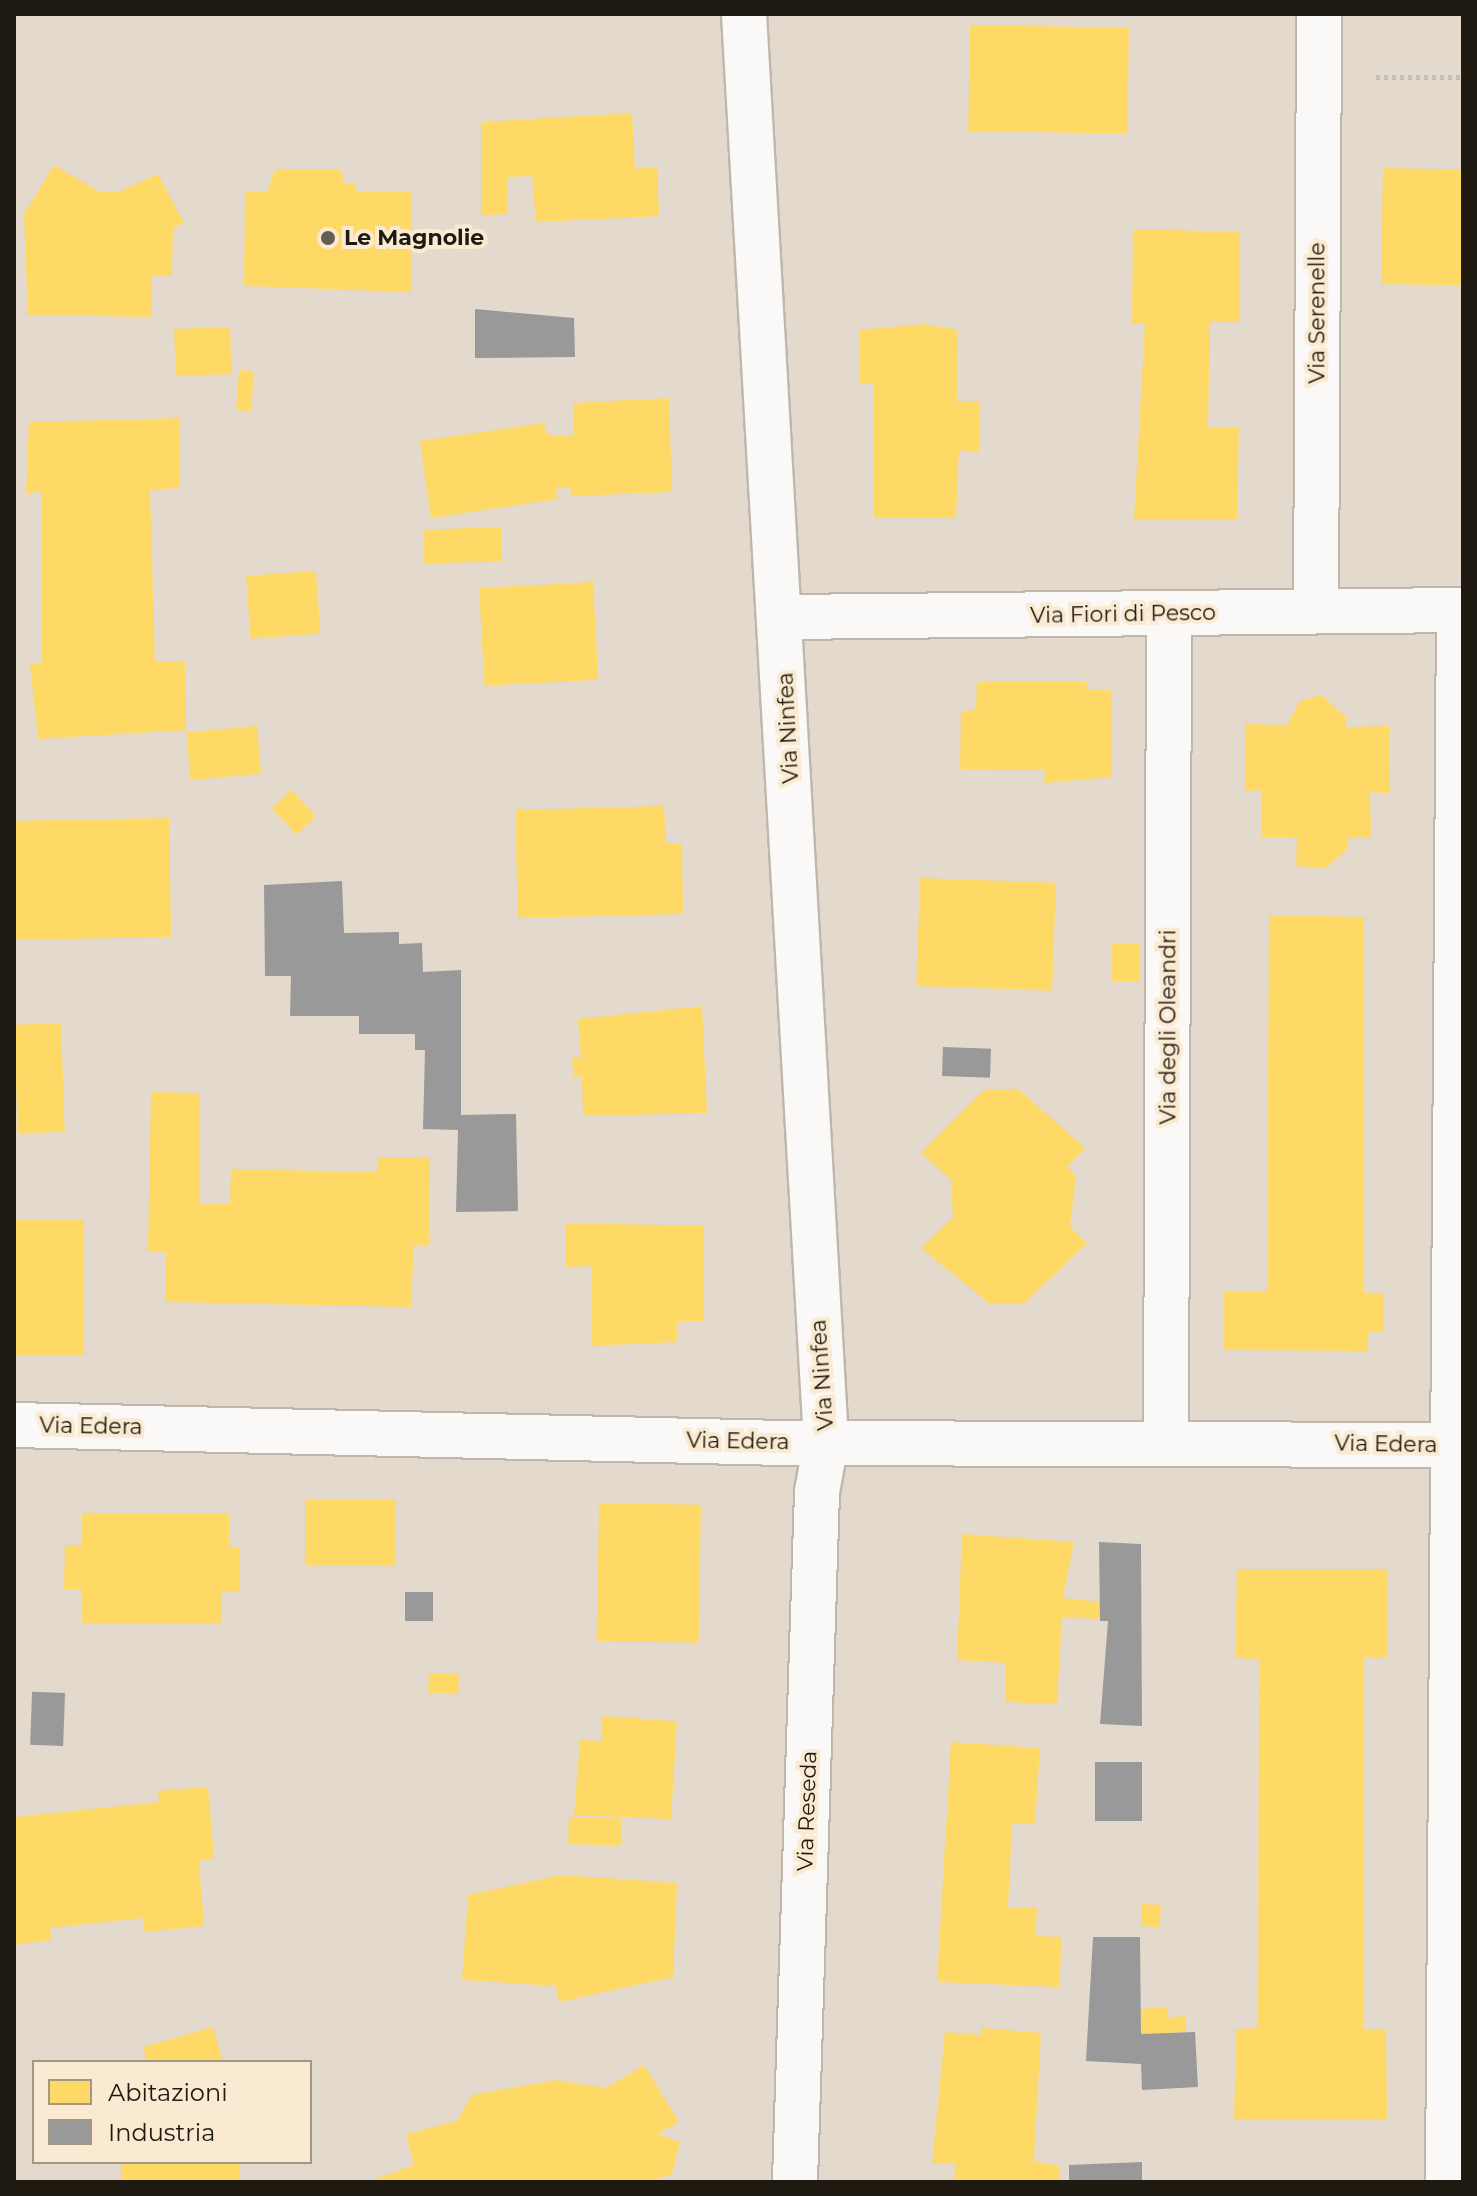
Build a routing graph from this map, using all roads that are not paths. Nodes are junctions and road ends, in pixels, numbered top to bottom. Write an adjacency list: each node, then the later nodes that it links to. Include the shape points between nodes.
1 (744, 14): 6 (street, Via Ninfea)
2 (1319, 14): 4 (street, Via Serenelle)
3 (1461, 610): 4 (street, Via Fiori di Pesco); 10 (street)
4 (1316, 611): 5 (street, Via Fiori di Pesco)
5 (1169, 614): 6 (street, Via Fiori di Pesco); 8 (street, Via degli Oleandri)
6 (783, 617): 9 (street, Via Ninfea)
7 (14, 1425): 9 (street, Via Edera)
8 (1166, 1440): 9 (street, Via Edera); 10 (street, Via Edera)
9 (826, 1442): 11 (street, Via Reseda, via 817,1492)
10 (1457, 1444): 12 (street)
11 (795, 2182)
12 (1448, 2182)

